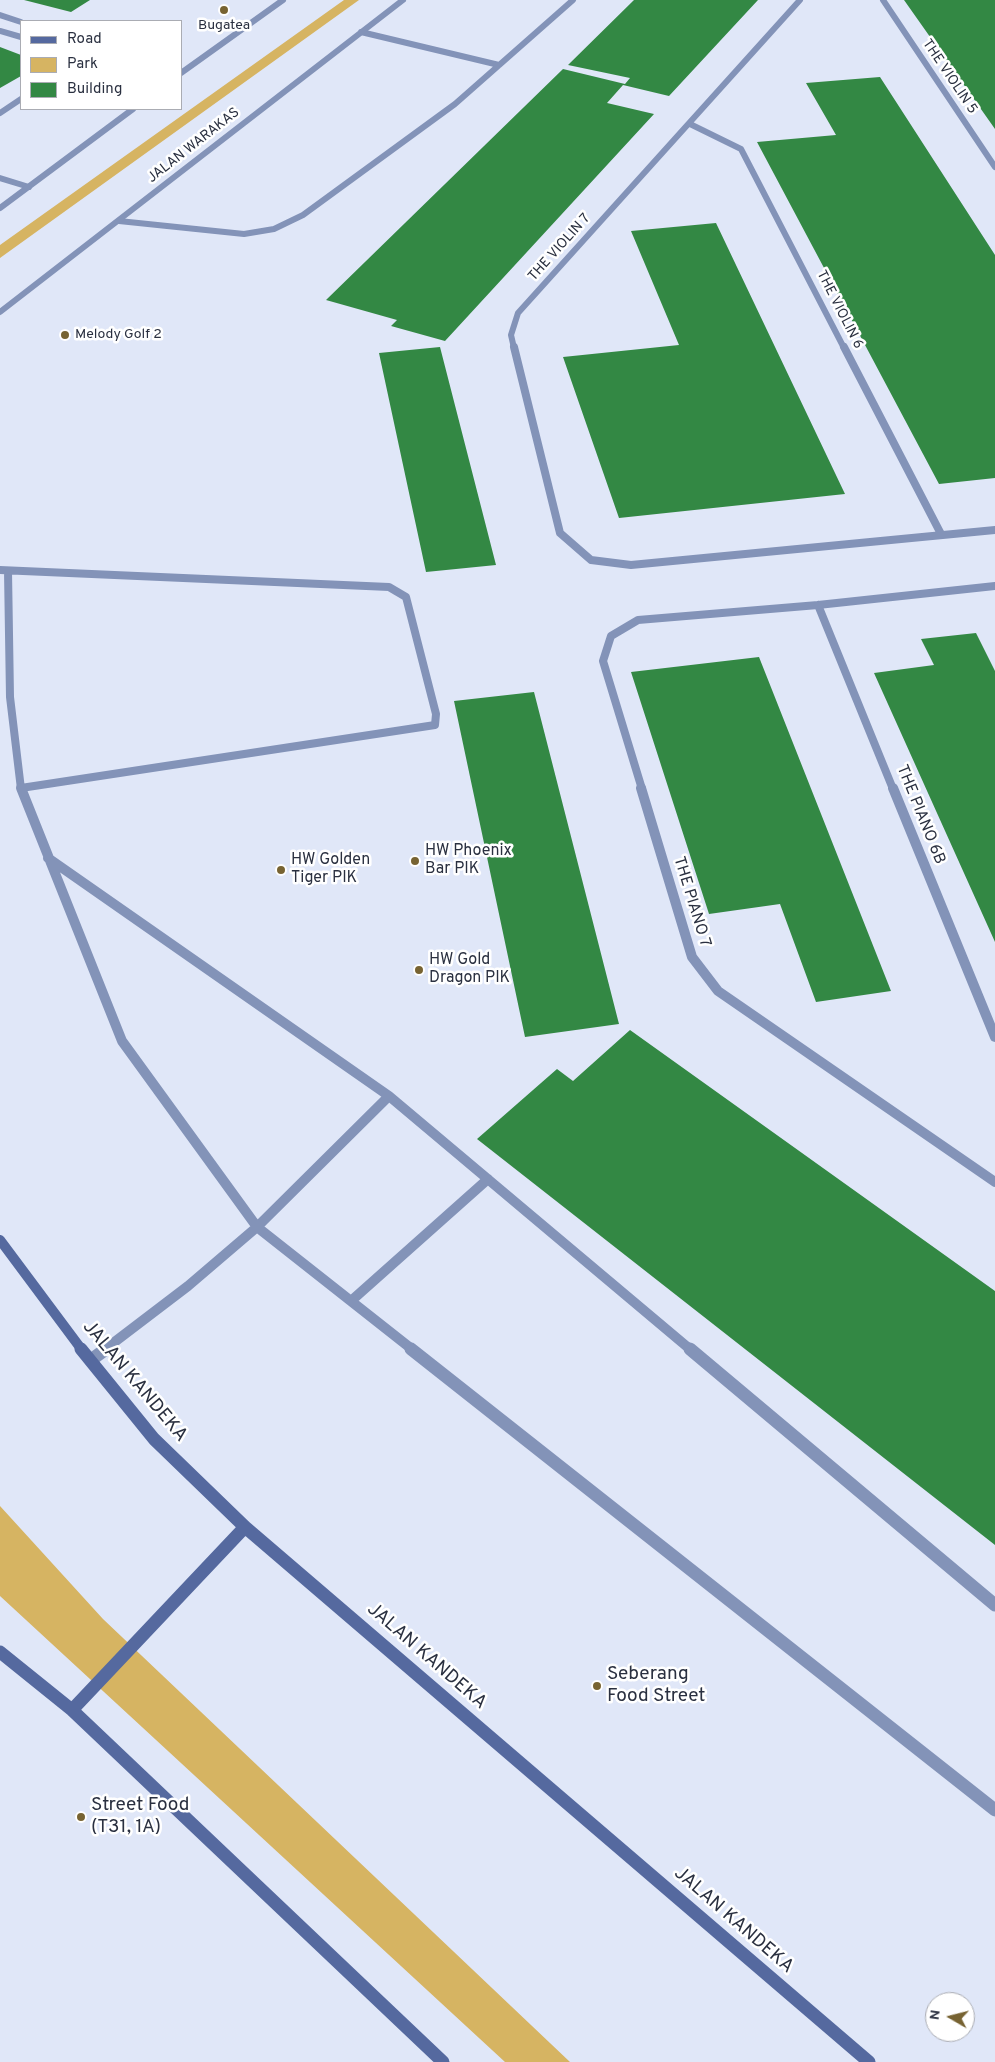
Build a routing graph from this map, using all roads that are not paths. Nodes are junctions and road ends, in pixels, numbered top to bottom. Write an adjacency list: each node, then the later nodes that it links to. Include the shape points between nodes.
1 (283, 0): 12 (street)
2 (403, 0): 9 (street, JALAN WARAKAS)
3 (573, 0): 11 (street)
4 (800, 0): 16 (street, THE VIOLIN 7)
5 (883, 0): 17 (street, THE VIOLIN 5)
6 (0, 15): 7 (street)
7 (20, 22)
8 (0, 31): 10 (street)
9 (361, 32): 11 (street); 21 (street, JALAN WARAKAS)
10 (20, 37)
11 (500, 65): 21 (street, via 455,104 327,198 303,215 274,229 244,234)
12 (182, 72)
13 (20, 100): 15 (street)
14 (132, 110): 19 (street)
15 (0, 113)
16 (690, 124): 24 (street, THE VIOLIN 6, via 741,149); 24 (street, THE VIOLIN 7, via 518,313 510,335 560,533 591,560 631,565)
17 (995, 167)
18 (0, 178): 19 (street)
19 (29, 187): 20 (street)
20 (0, 208)
21 (119, 221): 22 (street, JALAN WARAKAS)
22 (0, 312)
23 (995, 530): 24 (street)
24 (941, 534)
25 (4, 570): 28 (street, via 10,697); 28 (street, via 389,586 406,597 436,714 435,725)
26 (995, 586): 27 (street)
27 (818, 605): 30 (street, THE PIANO 6B); 33 (street, THE PIANO 7, via 638,620 611,636 603,661 692,957 718,991)
28 (21, 788): 29 (street)
29 (48, 858): 31 (street); 34 (street, via 122,1041)
30 (995, 1037)
31 (389, 1096): 32 (street); 34 (street)
32 (488, 1179): 36 (street); 39 (street)
33 (995, 1182)
34 (257, 1227): 36 (street); 37 (street, via 188,1286)
35 (0, 1240): 37 (main road, JALAN KANDEKA)
36 (351, 1300): 42 (street)
37 (91, 1360): 38 (main road, JALAN KANDEKA, via 154,1439)
38 (245, 1527): 41 (main road); 44 (main road, JALAN KANDEKA)
39 (995, 1605)
40 (0, 1652): 41 (main road)
41 (72, 1710): 43 (main road)
42 (995, 1810)
43 (443, 2062)
44 (870, 2062)

